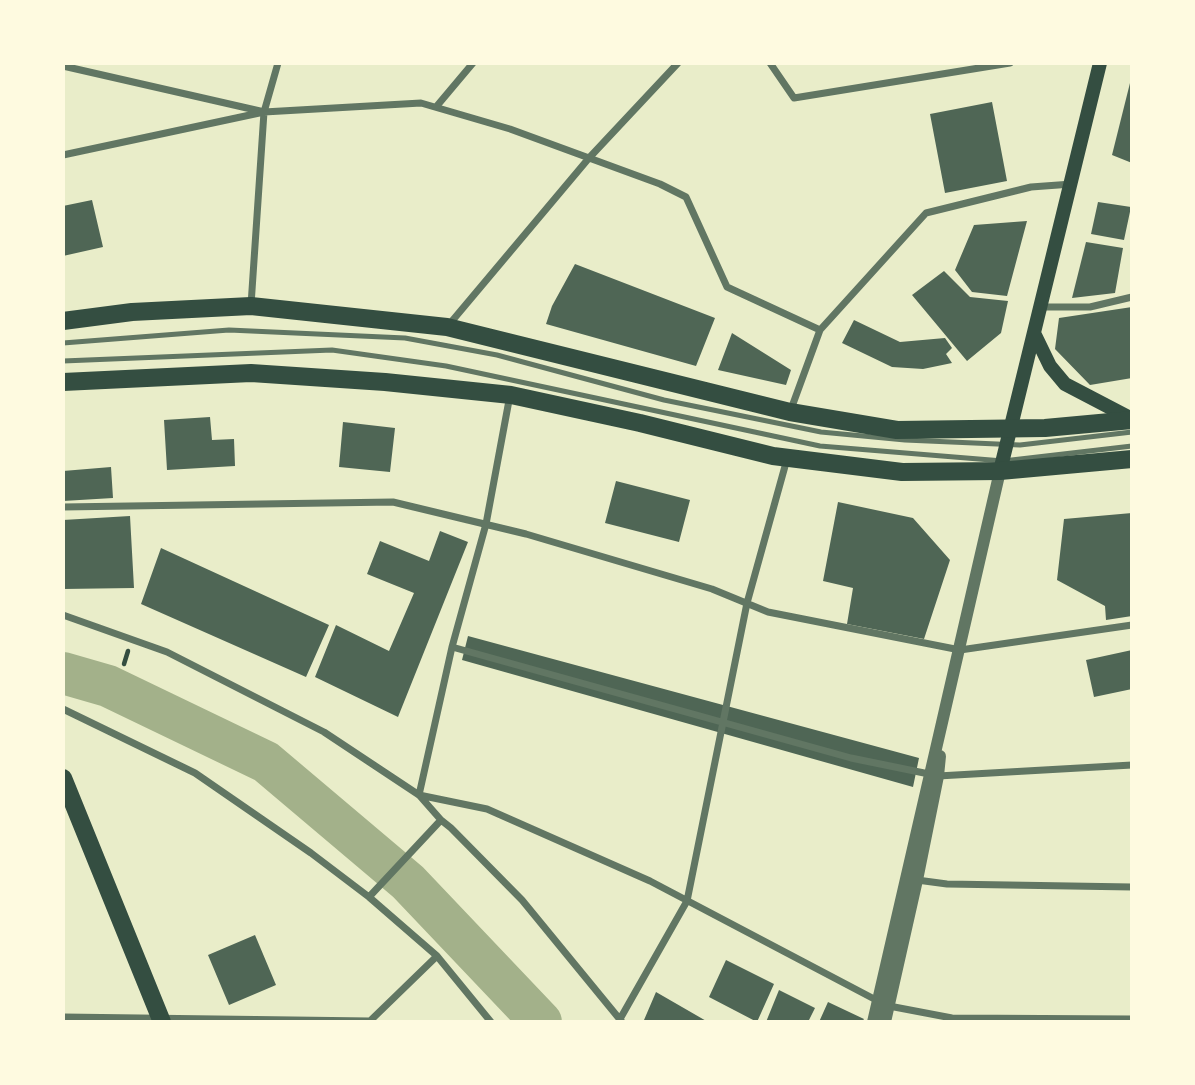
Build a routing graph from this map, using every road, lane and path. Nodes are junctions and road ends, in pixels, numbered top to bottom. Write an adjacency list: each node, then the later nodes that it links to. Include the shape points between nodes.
1 (278, 63): 9 (street)
2 (472, 63): 8 (street)
3 (678, 63): 11 (street)
4 (770, 63): 5 (street, via 793,98)
5 (1010, 63)
6 (1100, 63): 12 (main road)
7 (63, 66): 9 (street)
8 (436, 107): 9 (street, via 421,103); 11 (street)
9 (264, 112): 10 (street); 14 (street)
10 (63, 155)
11 (589, 158): 17 (street); 18 (street, via 687,197 727,287)
12 (1072, 184): 15 (main road); 18 (street, via 1031,187 926,212)
13 (1132, 297): 15 (street, via 1090,307)
14 (251, 306): 16 (main road); 17 (main road)
15 (1041, 307): 19 (main road)
16 (63, 321)
17 (447, 327): 24 (main road)
18 (820, 330): 24 (street)
19 (1034, 333): 25 (main road, via 1065,384); 27 (main road)
20 (63, 342): 27 (lane, via 229,330 405,338 497,355 664,400 821,432 905,440)
21 (63, 361): 31 (lane, via 332,350 446,366 820,446)
22 (63, 382): 23 (main road, via 251,373)
23 (510, 395): 29 (main road); 33 (street)
24 (790, 412): 27 (main road, via 897,430)
25 (1132, 419): 27 (main road)
26 (1132, 432): 27 (lane, via 1020,445)
27 (1009, 437): 31 (main road)
28 (1132, 446): 31 (lane)
29 (787, 458): 31 (main road, via 902,472); 34 (street)
30 (1132, 459): 31 (main road)
31 (1001, 466): 38 (street)
32 (63, 507): 33 (street, via 393,502)
33 (486, 524): 34 (street); 37 (street)
34 (747, 603): 38 (street, via 768,612); 40 (street)
35 (63, 615): 44 (street, via 167,652 324,732)
36 (1132, 625): 38 (street)
37 (452, 647): 40 (street); 44 (street)
38 (960, 649): 42 (street)
39 (63, 709): 48 (street, via 195,773)
40 (724, 721): 42 (street, via 851,758); 49 (street)
41 (1132, 765): 42 (street)
42 (934, 775): 46 (street); 51 (street)
43 (63, 778): 54 (main road)
44 (419, 795): 45 (street); 49 (street, via 487,809)
45 (441, 820): 48 (street); 56 (street, via 522,900)
46 (917, 880): 47 (street); 51 (street)
47 (1132, 887)
48 (369, 897): 50 (street)
49 (687, 901): 51 (street); 56 (street)
50 (437, 956): 55 (street); 57 (street)
51 (883, 1004): 53 (street, via 952,1018); 58 (street); 59 (street)
52 (63, 1017): 54 (street)
53 (1132, 1019)
54 (161, 1020): 55 (street)
55 (370, 1021)
56 (621, 1021)
57 (491, 1022)
58 (873, 1022)
59 (885, 1022)

